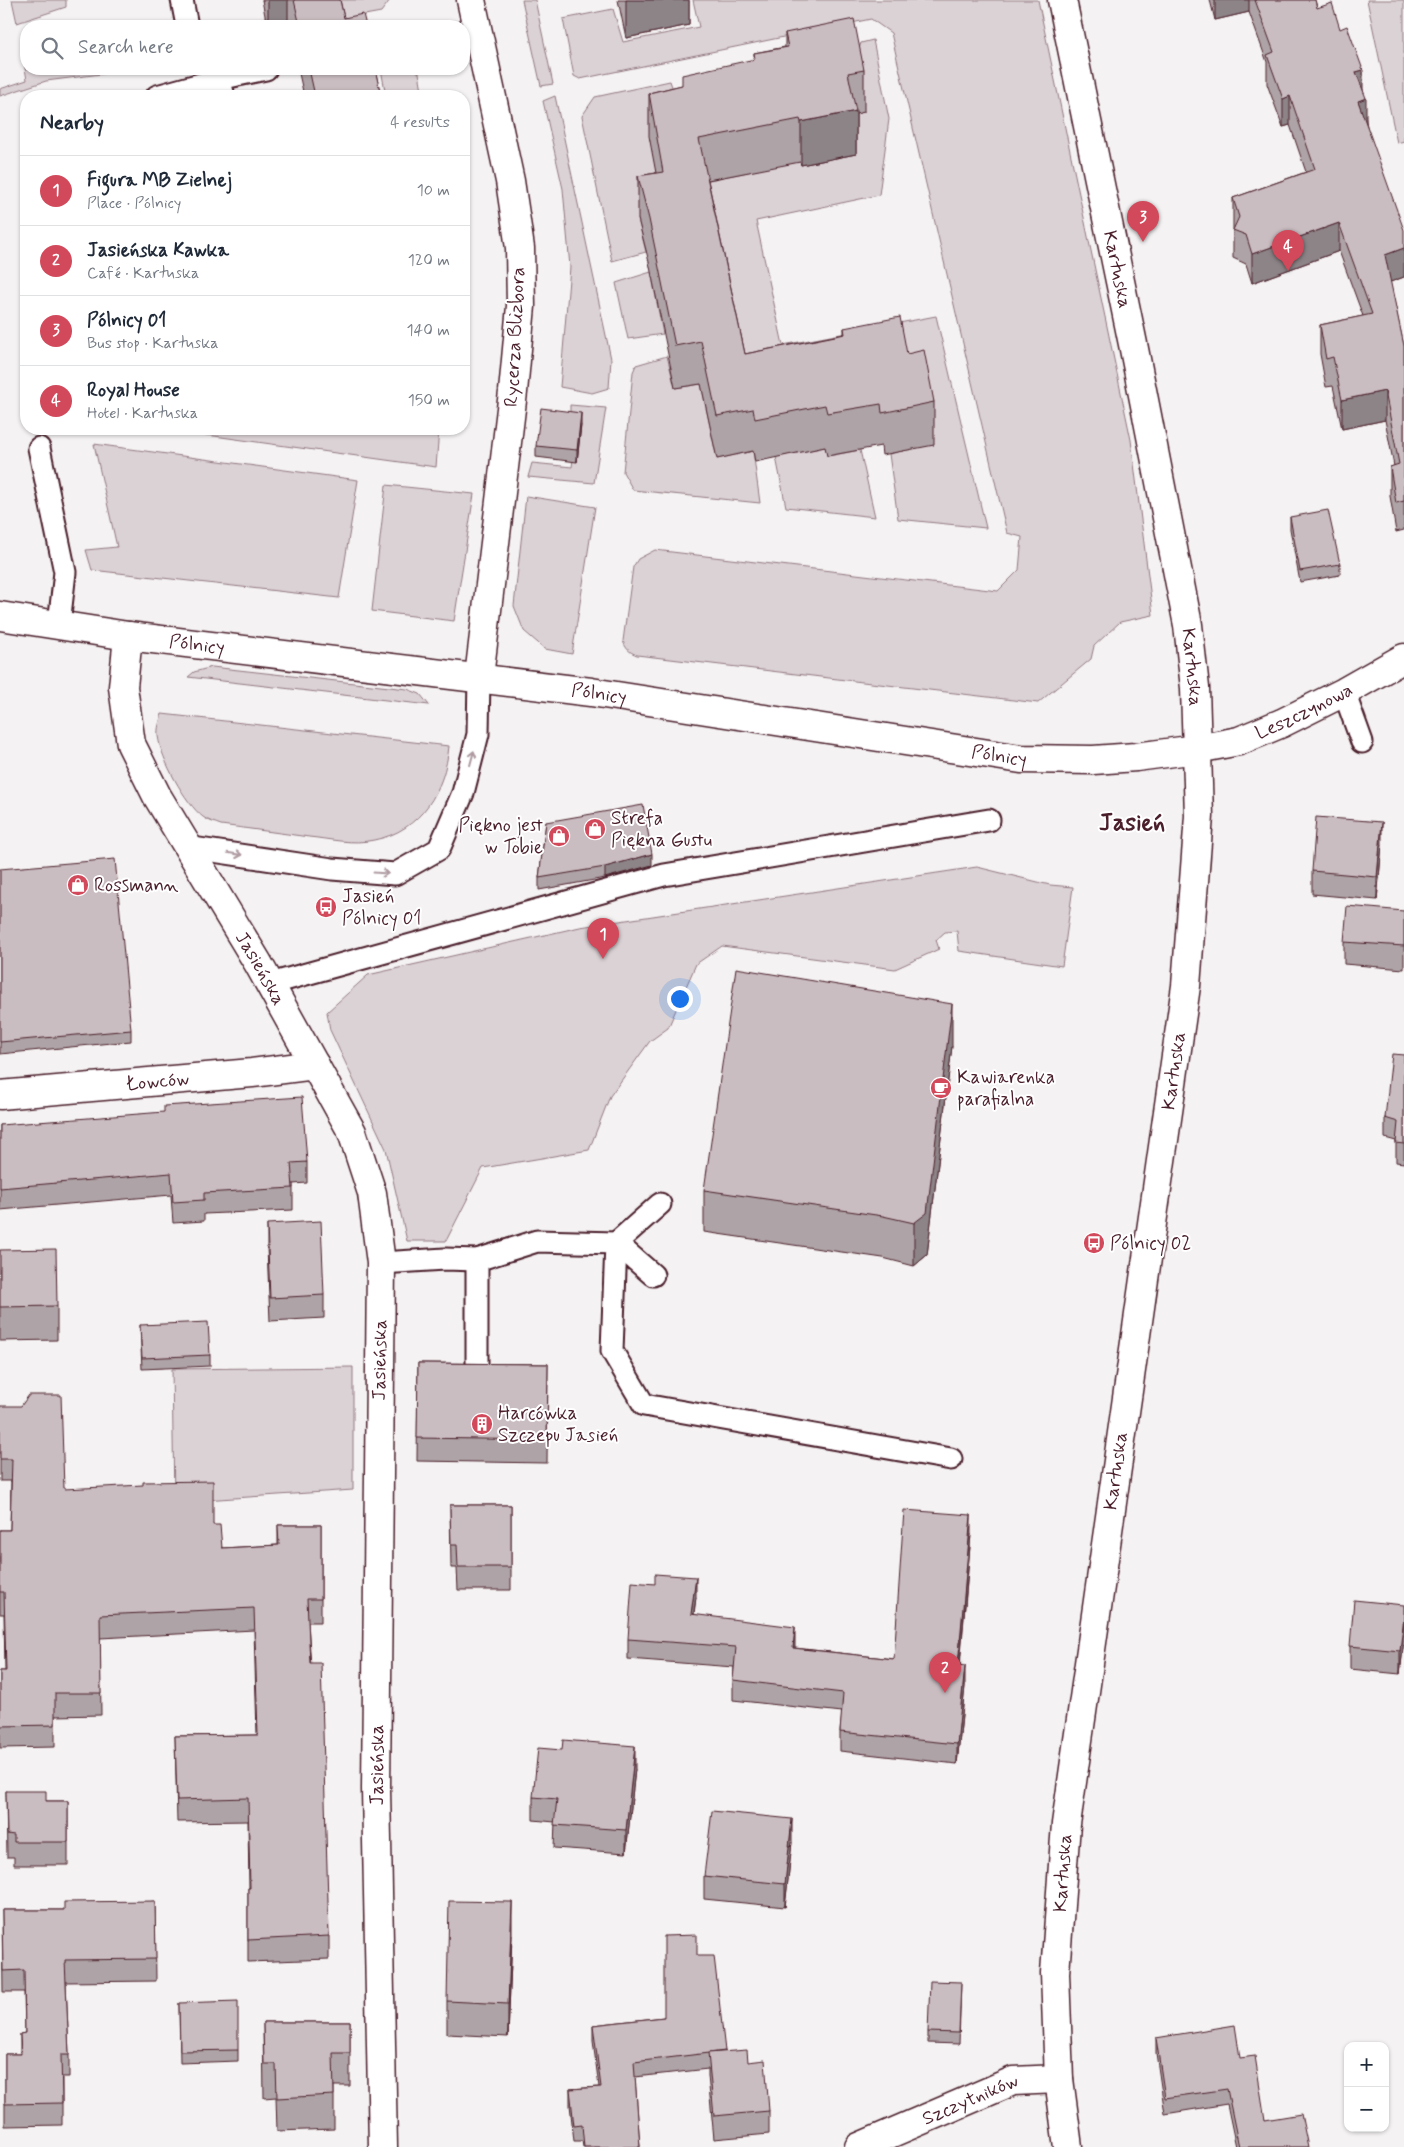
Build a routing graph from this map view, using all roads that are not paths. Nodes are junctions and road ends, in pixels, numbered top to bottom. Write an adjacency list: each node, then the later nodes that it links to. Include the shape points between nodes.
1 (182, 0): 4 (lane)
2 (1062, 0): 16 (street, Kartuska, via 1188,625 1195,688)
3 (470, 16): 13 (street, Rycerza Blizbora, via 512,191 520,248 521,306 514,392)
4 (186, 20)
5 (242, 75): 6 (lane)
6 (218, 81): 7 (lane)
7 (181, 90)
8 (39, 448): 10 (lane, via 65,572)
9 (0, 616): 10 (street, Pólnicy)
10 (59, 624): 11 (street, Pólnicy)
11 (128, 636): 13 (street, Pólnicy); 18 (street, Jasieńska, via 123,687 131,744)
12 (1404, 658): 14 (street, Leszczynowa)
13 (479, 677): 16 (street, Pólnicy, via 1021,759 1119,758); 18 (lane, one-way to 13, via 332,869 395,874 439,849 463,793 478,734)
14 (1344, 692): 15 (lane); 16 (street, Leszczynowa, via 1239,741)
15 (1362, 742)
16 (1196, 750): 29 (street, Kartuska, via 1199,816 1186,986 1066,1824 1055,1972)
17 (989, 820): 19 (lane, via 664,875)
18 (186, 847): 19 (street, Jasieńska)
19 (270, 984): 20 (street, Jasieńska)
20 (315, 1065): 21 (street, Łowców); 25 (street, Jasieńska, via 352,1132 372,1193)
21 (0, 1095)
22 (660, 1204): 23 (lane)
23 (616, 1243): 24 (lane, via 536,1241); 26 (lane); 28 (lane, via 612,1351 644,1405)
24 (477, 1260): 25 (lane); 27 (lane)
25 (381, 1264): 30 (street, Jasieńska, via 376,1789)
26 (653, 1275)
27 (477, 1368)
28 (951, 1458)
29 (1059, 2078): 31 (street, Szczytników, via 1013,2081); 32 (street, Kartuska)
30 (383, 2147)
31 (859, 2147)
32 (1068, 2147)

